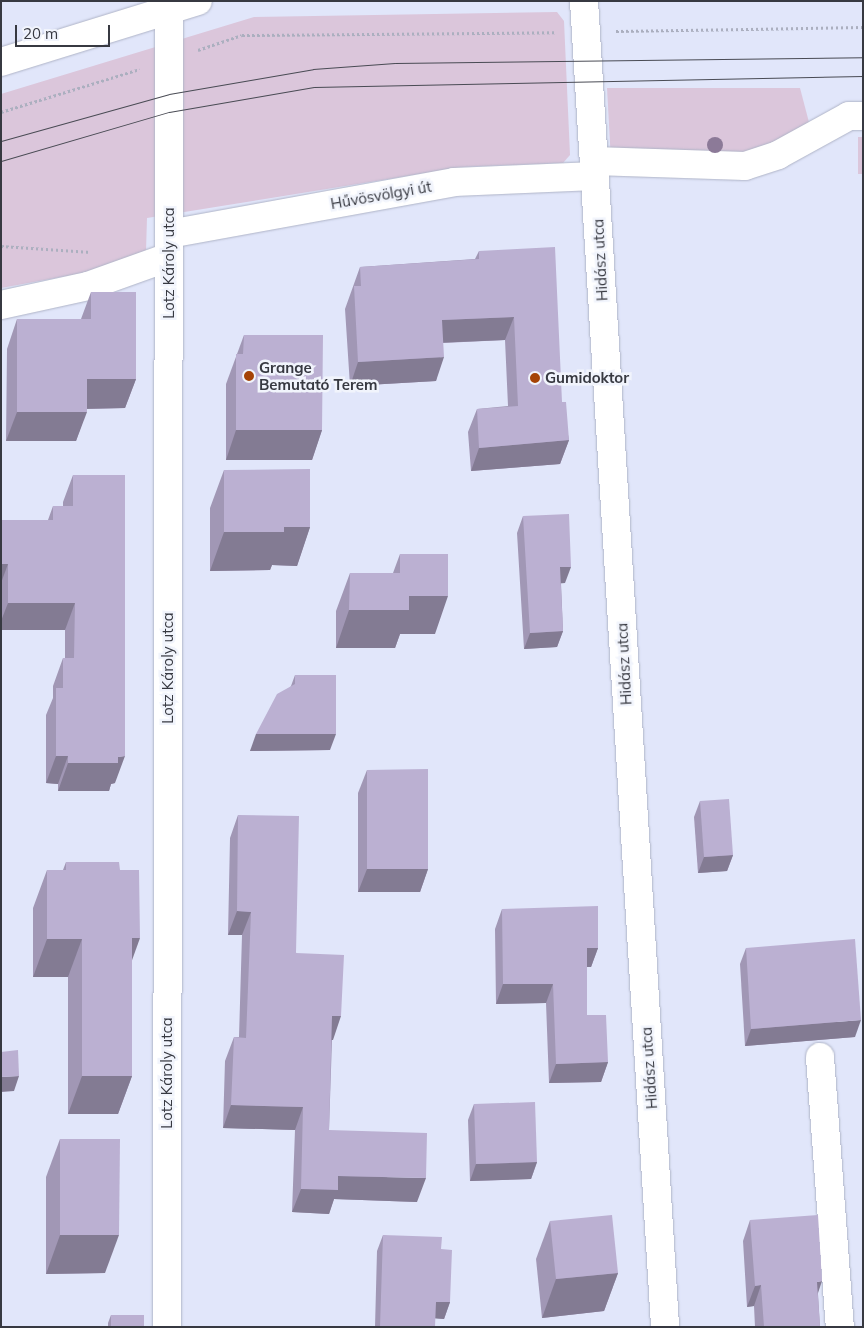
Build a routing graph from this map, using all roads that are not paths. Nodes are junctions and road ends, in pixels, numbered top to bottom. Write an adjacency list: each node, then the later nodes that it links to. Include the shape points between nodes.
1 (198, 1): 3 (street)
2 (584, 1): 6 (street, Hidász utca)
3 (169, 9): 4 (street); 7 (street, Lotz Károly utca)
4 (1, 62)
5 (863, 116): 6 (street, Hűvösvölgyi út, via 850,116 778,155 745,166)
6 (594, 169): 7 (street, Hűvösvölgyi út, via 454,182); 11 (street, Hidász utca)
7 (169, 245): 8 (street, Hűvösvölgyi út, via 88,286); 10 (street, Lotz Károly utca)
8 (1, 305)
9 (820, 1057): 12 (street)
10 (167, 1327)
11 (665, 1327)
12 (840, 1327)

